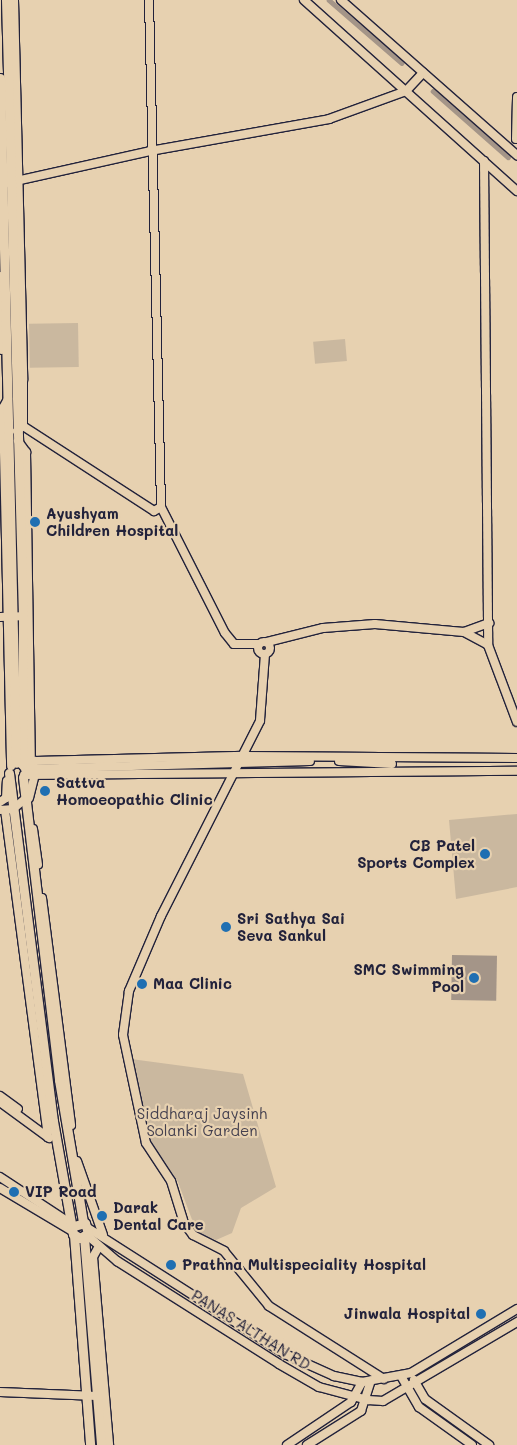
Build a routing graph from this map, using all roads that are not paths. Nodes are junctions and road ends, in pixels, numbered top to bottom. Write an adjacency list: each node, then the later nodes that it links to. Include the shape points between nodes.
1 (6, 0): 14 (main road)
2 (14, 0): 14 (street)
3 (149, 0): 11 (street)
4 (304, 0): 8 (street)
5 (341, 0): 6 (street)
6 (424, 73): 8 (street); 12 (street)
7 (0, 78): 14 (main road)
8 (406, 91): 11 (street, via 313,122); 13 (street)
9 (517, 97): 10 (street)
10 (517, 138): 12 (street)
11 (150, 151): 14 (street); 19 (street)
12 (515, 154)
13 (484, 161): 15 (street); 21 (street)
14 (8, 183): 17 (main road); 18 (main road)
15 (517, 191)
16 (0, 276): 17 (street, via 2,351)
17 (7, 361): 20 (main road)
18 (19, 433): 19 (street, via 154,511); 20 (main road)
19 (161, 507): 23 (street, via 225,633 234,644)
20 (15, 617): 30 (main road); 30 (street)
21 (489, 623): 22 (street); 24 (street)
22 (464, 632): 23 (street, via 374,624 323,628); 24 (street)
23 (263, 643): 26 (street, via 258,651 265,654 260,721)
24 (488, 645): 25 (street)
25 (517, 722)
26 (244, 756): 27 (street); 29 (street); 30 (street)
27 (517, 758)
28 (517, 766): 29 (street, via 355,763 249,764)
29 (237, 768): 30 (street); 31 (street); 32 (street); 53 (street, via 160,916 129,991 123,1035 135,1102 146,1143 171,1180 184,1223 193,1236 224,1251 269,1306)
30 (19, 769): 32 (street); 33 (main road); 34 (street, via 6,798); 35 (main road)
31 (517, 771)
32 (35, 774): 36 (street, via 29,786 29,805)
33 (25, 799): 35 (street); 36 (main road)
34 (0, 802)
35 (6, 810): 39 (main road, via 25,926)
36 (41, 919): 42 (main road)
37 (0, 1096): 39 (street, via 36,1123)
38 (0, 1102): 40 (street)
39 (50, 1122): 40 (street); 41 (main road)
40 (48, 1137): 41 (street)
41 (57, 1143): 45 (main road, via 62,1190)
42 (75, 1164): 46 (main road); 47 (street)
43 (0, 1177): 45 (street)
44 (0, 1188): 45 (street)
45 (73, 1230): 46 (main road); 46 (main road); 59 (main road, via 79,1343)
46 (86, 1231): 47 (street, PANAS ALTHAN RD); 48 (street, PANAS ALTHAN RD); 60 (main road)
47 (103, 1236): 55 (street, PANAS ALTHAN RD, via 286,1354 326,1372)
48 (98, 1248): 61 (street, PANAS ALTHAN RD, via 293,1373 319,1387); 64 (street, via 93,1257)
49 (517, 1309): 51 (street)
50 (517, 1322): 56 (street, PANAS ALTHAN RD)
51 (411, 1374): 52 (street, PANAS ALTHAN RD); 56 (street)
52 (401, 1376): 53 (street, PANAS ALTHAN RD); 57 (street)
53 (384, 1379): 54 (street, PANAS ALTHAN RD)
54 (370, 1381): 55 (street, PANAS ALTHAN RD); 62 (street)
55 (362, 1382): 61 (street)
56 (416, 1382): 57 (street, PANAS ALTHAN RD); 68 (street, via 425,1399)
57 (406, 1388): 62 (street, PANAS ALTHAN RD, via 383,1401); 67 (street, via 419,1407)
58 (0, 1392): 59 (street)
59 (86, 1396): 60 (street); 63 (main road)
60 (97, 1396): 64 (main road)
61 (355, 1396): 62 (street, PANAS ALTHAN RD); 65 (street, via 333,1417)
62 (368, 1400): 66 (street, via 361,1412)
63 (90, 1445)
64 (105, 1445)
65 (287, 1445)
66 (307, 1445)
67 (472, 1445)
68 (489, 1445)

